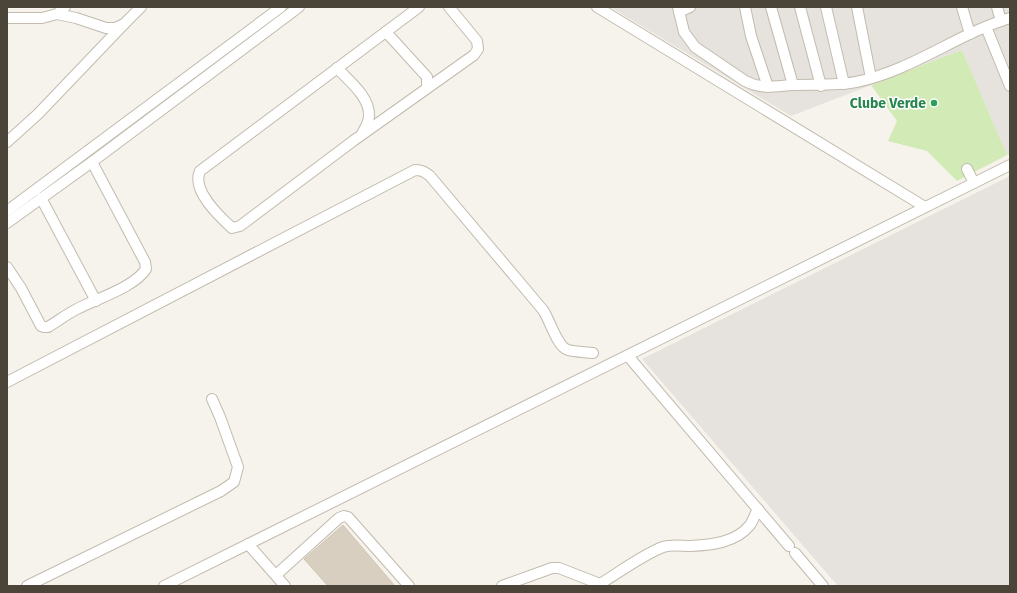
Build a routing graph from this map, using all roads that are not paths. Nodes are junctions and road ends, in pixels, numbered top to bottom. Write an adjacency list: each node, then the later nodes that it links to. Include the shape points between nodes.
1 (141, 7): 19 (street)
2 (281, 7): 39 (street)
3 (299, 7): 33 (street)
4 (419, 7): 21 (street)
5 (449, 7): 30 (street, via 477,41 478,49 474,55)
6 (597, 7): 38 (street)
7 (690, 7): 16 (street)
8 (745, 7): 29 (street, via 751,36)
9 (771, 7): 26 (street)
10 (800, 7): 27 (street)
11 (826, 7): 25 (street)
12 (856, 7): 24 (street)
13 (962, 7): 22 (street)
14 (997, 7): 18 (street)
15 (61, 10): 17 (street, via 42,18); 19 (street, via 106,28)
16 (679, 10): 29 (street, via 684,32 695,47 745,81)
17 (7, 18)
18 (1006, 19): 20 (street)
19 (124, 24): 32 (street, via 38,114)
20 (986, 27): 22 (street); 28 (street)
21 (386, 32): 23 (street); 30 (street, via 427,77)
22 (970, 34): 24 (street, via 911,64)
23 (337, 68): 31 (street, via 361,94 369,108 369,118); 31 (street, via 200,171 197,183 219,217 232,228 240,226)
24 (871, 78): 25 (street)
25 (844, 84): 27 (street)
26 (793, 85): 27 (street); 29 (street)
27 (821, 86)
28 (1010, 86)
29 (768, 87)
30 (427, 88): 31 (street)
31 (362, 134)
32 (7, 142)
33 (92, 162): 37 (street); 42 (street, via 145,262 146,269 130,283)
34 (1010, 165): 36 (street)
35 (967, 169): 36 (street)
36 (974, 183): 38 (street)
37 (41, 198): 40 (street); 42 (street)
38 (925, 207): 44 (street)
39 (7, 211)
40 (7, 223)
41 (7, 267): 42 (street, via 40,326 48,327)
42 (96, 301)
43 (593, 353): 45 (street, via 562,347 543,310 430,176 424,171 415,170)
44 (628, 356): 47 (street); 48 (street)
45 (7, 382)
46 (212, 399): 51 (street, via 238,467 234,482 221,492)
47 (758, 509): 50 (street, via 750,525 736,536 708,545 663,547); 56 (street)
48 (248, 544): 49 (street); 52 (street)
49 (276, 575): 53 (street); 54 (street, via 344,516 348,517)
50 (600, 585): 55 (street, via 559,568 552,568)
51 (27, 586)
52 (164, 586)
53 (285, 586)
54 (409, 586)
55 (502, 586)
56 (823, 586)

